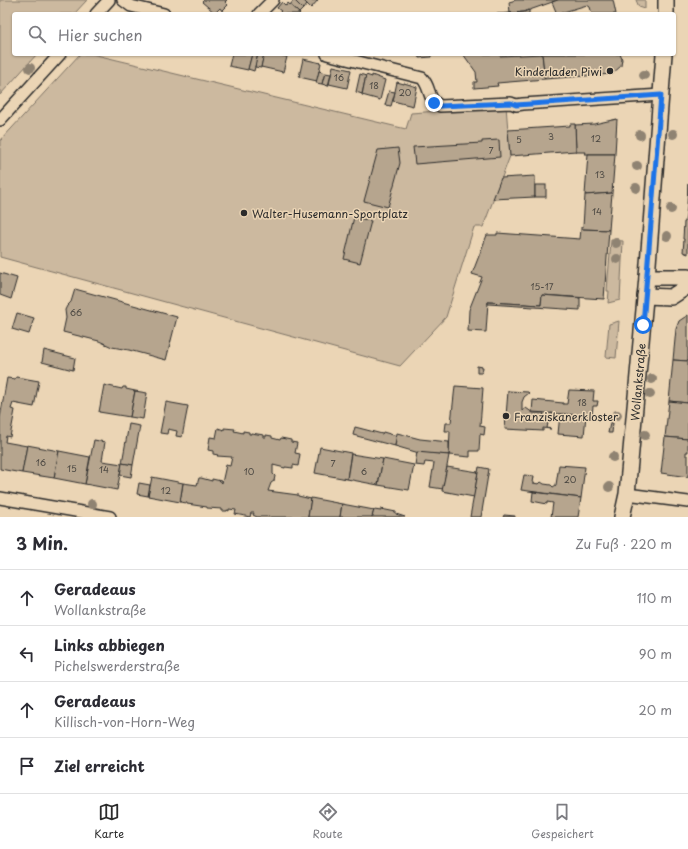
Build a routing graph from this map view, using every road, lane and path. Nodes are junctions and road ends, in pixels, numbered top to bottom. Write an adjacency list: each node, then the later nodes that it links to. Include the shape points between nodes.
1 (109, 0): 5 (street)
2 (123, 0): 6 (street, via 132,6)
3 (273, 0): 7 (street)
4 (666, 0): 8 (main road)
5 (98, 12)
6 (156, 12)
7 (261, 12)
8 (666, 12)
9 (58, 56): 13 (street)
10 (335, 56): 12 (street, via 422,78 428,85 430,97 440,106 511,103 516,105)
11 (664, 56): 12 (main road, Wollankstraße)
12 (661, 95): 14 (main road, Wollankstraße)
13 (0, 120)
14 (647, 277): 15 (main road); 17 (main road, Wollankstraße)
15 (688, 277)
16 (688, 286): 17 (main road, via 671,297)
17 (646, 296): 18 (main road, Wollankstraße)
18 (627, 494): 20 (street); 22 (main road, Wollankstraße)
19 (0, 498): 21 (street)
20 (688, 502)
21 (110, 517)
22 (622, 517)

